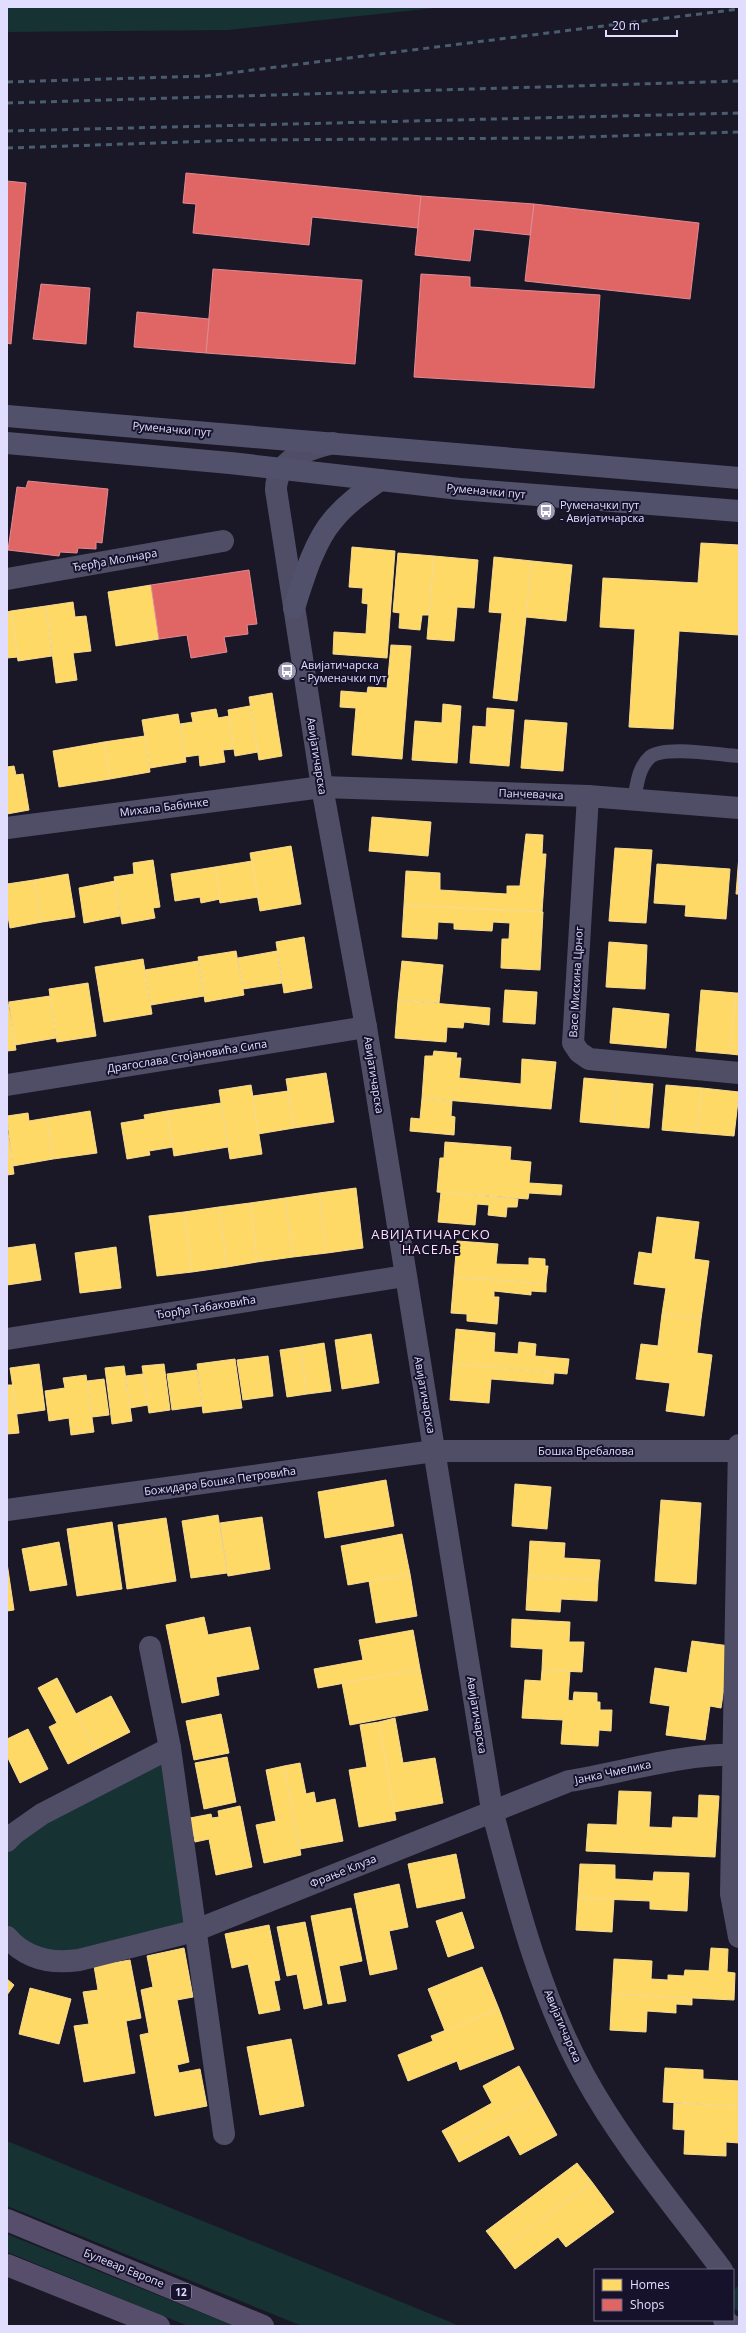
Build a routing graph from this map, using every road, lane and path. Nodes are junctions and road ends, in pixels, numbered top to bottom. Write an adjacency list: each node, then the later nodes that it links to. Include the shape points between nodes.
1 (7, 416): 2 (main road, Руменачки пут)
2 (336, 442): 4 (street, Руменачки пут, via 312,448); 5 (main road, Руменачки пут)
3 (7, 443): 4 (main road, Руменачки пут)
4 (281, 468): 6 (main road, Руменачки пут); 10 (street, Авијатичарска, via 276,490)
5 (739, 478)
6 (380, 480): 7 (main road, Руменачки пут, via 460,489); 10 (main road, via 332,521 310,561)
7 (739, 511)
8 (223, 541): 9 (street, Ђерђа Молнара)
9 (7, 579)
10 (294, 608): 12 (street, Авијатичарска)
11 (739, 756): 14 (lane, via 658,753 649,758 640,772)
12 (322, 787): 13 (street, Панчевачка); 16 (street, Михала Бабинке); 17 (street, Авијатичарска)
13 (588, 796): 14 (street, Панчевачка); 18 (street, Васе Мискина Црног, via 573,1043 579,1052 589,1059 599,1061)
14 (634, 800): 15 (street, Панчевачка)
15 (739, 808)
16 (7, 828)
17 (366, 1027): 19 (street, Драгослава Стојановића Сипа); 20 (street, Авијатичарска)
18 (739, 1073)
19 (7, 1086)
20 (405, 1276): 21 (street, Ђорђа Табаковића); 23 (street, Авијатичарска)
21 (7, 1339)
22 (739, 1449): 23 (street, Бошка Вребалова); 27 (street)
23 (434, 1451): 24 (street, Божидара Бошка Петровића); 28 (street, Авијатичарска)
24 (7, 1510)
25 (150, 1648): 26 (street)
26 (170, 1748): 29 (street, via 42,1814); 30 (street)
27 (737, 1755): 28 (street, Јанка Чмелика, via 663,1761 569,1781); 32 (street, via 731,1894)
28 (492, 1810): 30 (street, Фрање Клуза); 36 (street, Авијатичарска, via 536,1962 558,2022 584,2076 621,2133)
29 (7, 1841)
30 (194, 1931): 31 (street, Фрање Клуза, via 67,1962 31,1956); 33 (street)
31 (7, 1937)
32 (739, 1937)
33 (224, 2134)
34 (7, 2220): 38 (main road, Булевар Европе / 12)
35 (7, 2265): 37 (main road)
36 (721, 2269)
37 (159, 2326)
38 (263, 2326)

